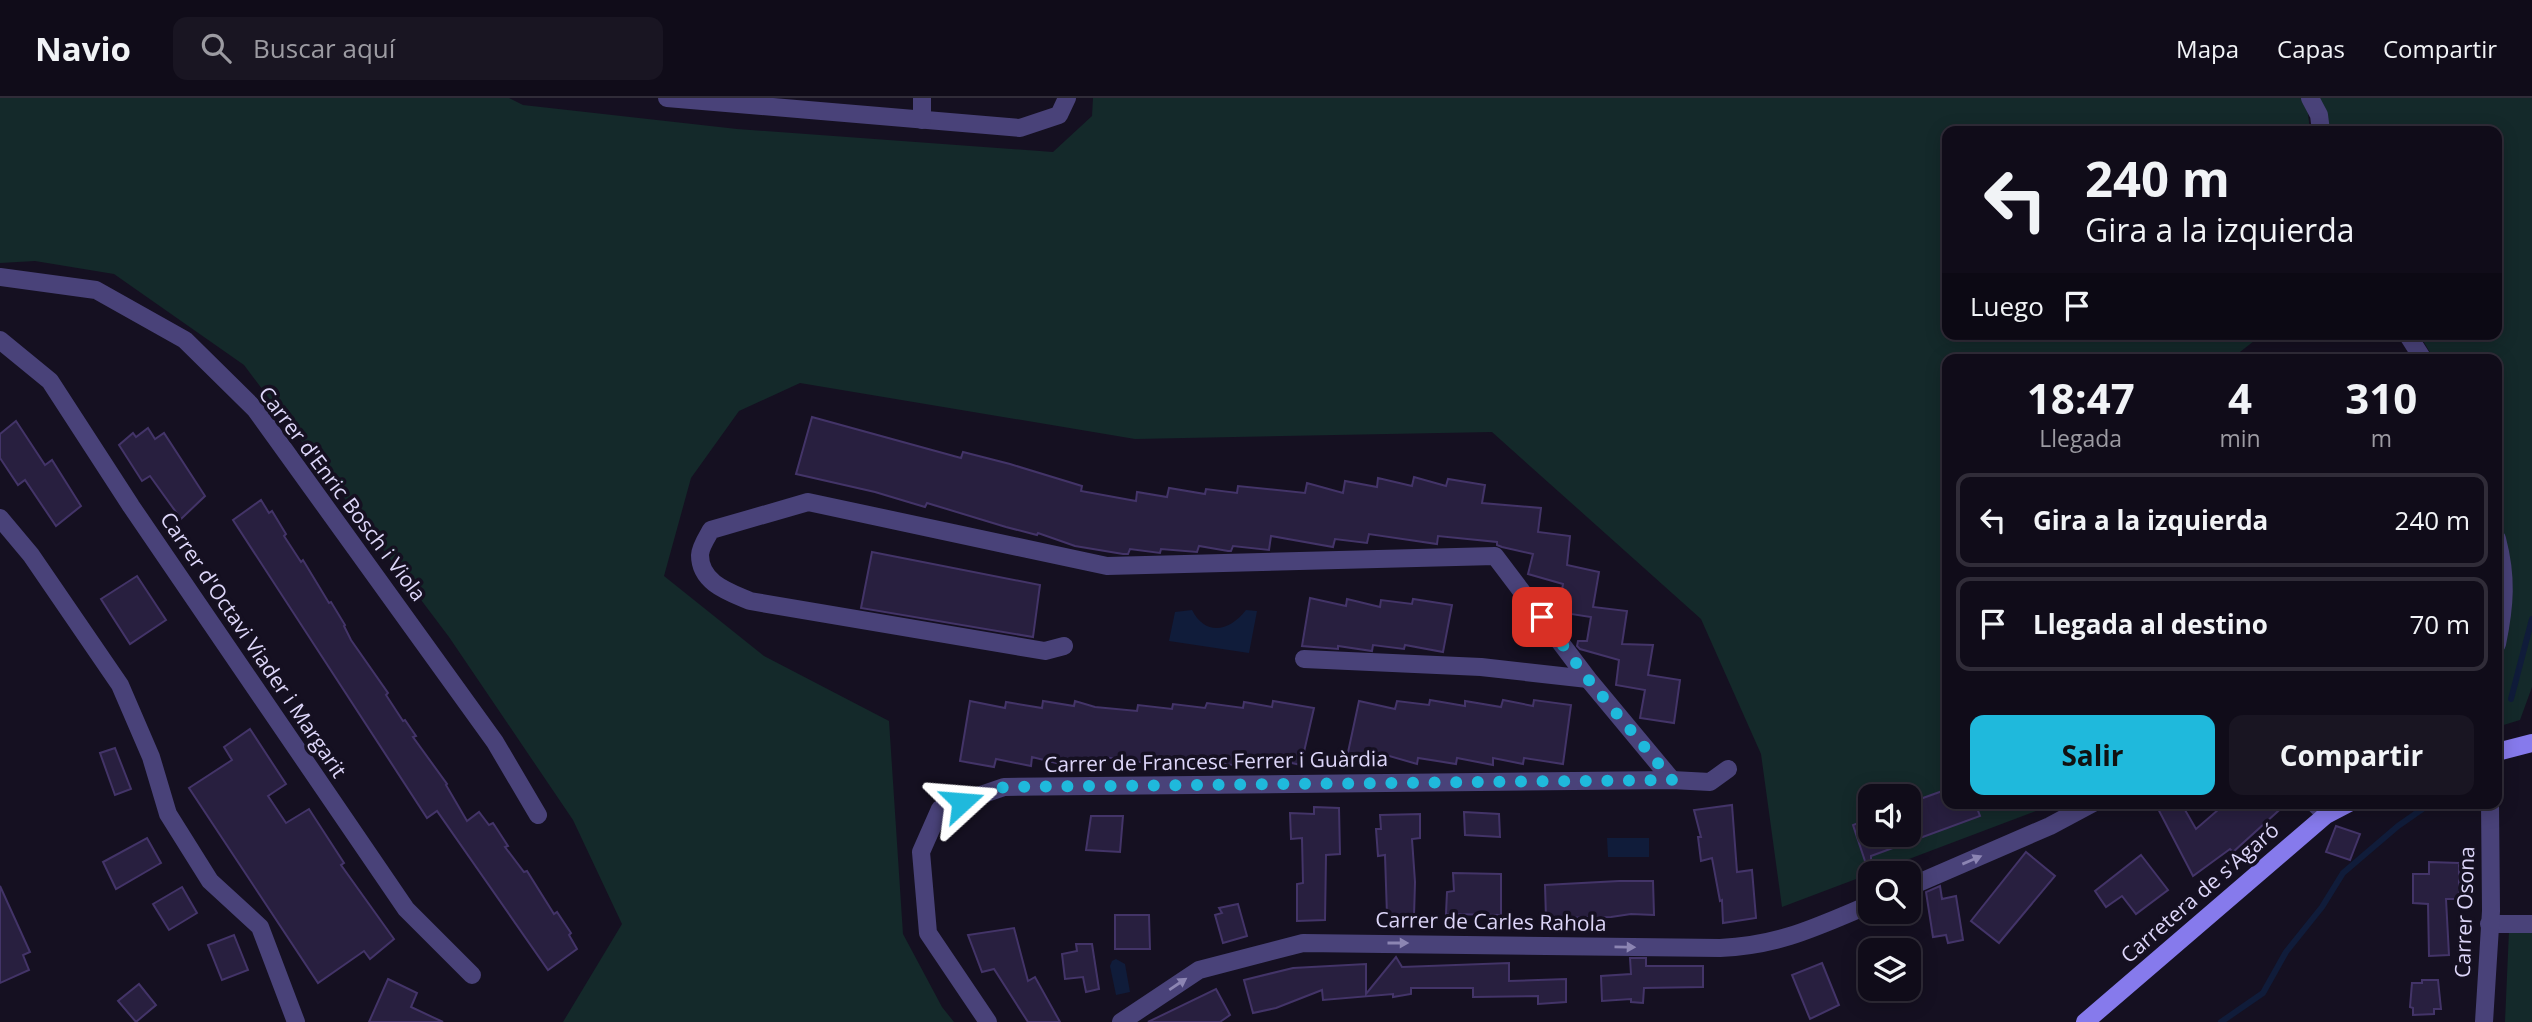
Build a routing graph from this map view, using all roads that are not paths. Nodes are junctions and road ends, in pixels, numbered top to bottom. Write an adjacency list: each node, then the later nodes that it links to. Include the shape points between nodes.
1 (667, 98): 5 (street)
2 (922, 98): 5 (street)
3 (1067, 98): 5 (street, via 1059,115 1020,128)
4 (2310, 98): 6 (street)
5 (922, 120)
6 (2320, 126)
7 (0, 277): 22 (street, Carrer d'Enric Bosch i Viola, via 96,290 185,340 255,409 495,742)
8 (0, 340): 27 (street, Carrer d'Octavi Viader i Margarit, via 50,381 406,909)
9 (0, 518): 28 (street, via 31,555 120,685 151,757 168,814 210,881 260,928)
10 (2502, 558): 11 (street)
11 (2502, 619)
12 (1065, 646): 14 (street, via 1045,651 750,601 720,588 704,573 699,553 711,530 808,502 1107,566 1495,556)
13 (1304, 659): 14 (street, via 1481,667)
14 (1588, 679): 18 (street)
15 (2532, 743): 16 (street)
16 (2502, 751)
17 (1728, 769): 18 (street, Carrer de Francesc Ferrer i Guàrdia, via 1710,782)
18 (1672, 780): 29 (street, Carrer de Francesc Ferrer i Guàrdia, via 1004,787 940,809 921,852 928,933)
19 (2082, 809): 23 (street, one-way to 19)
20 (2320, 809): 31 (street, Carretera de s'Agaró)
21 (2490, 809): 25 (street, Carrer Osona)
22 (538, 815)
23 (1921, 882)
24 (1858, 910): 30 (street, Carrer de Carles Rahola, one-way to 24, via 1199,970 1303,943 1753,946 1796,936)
25 (2489, 924): 26 (street); 32 (street, Carrer Osona)
26 (2532, 924)
27 (471, 975)
28 (296, 1022)
29 (988, 1022)
30 (1121, 1022)
31 (2085, 1022)
32 (2484, 1022)

